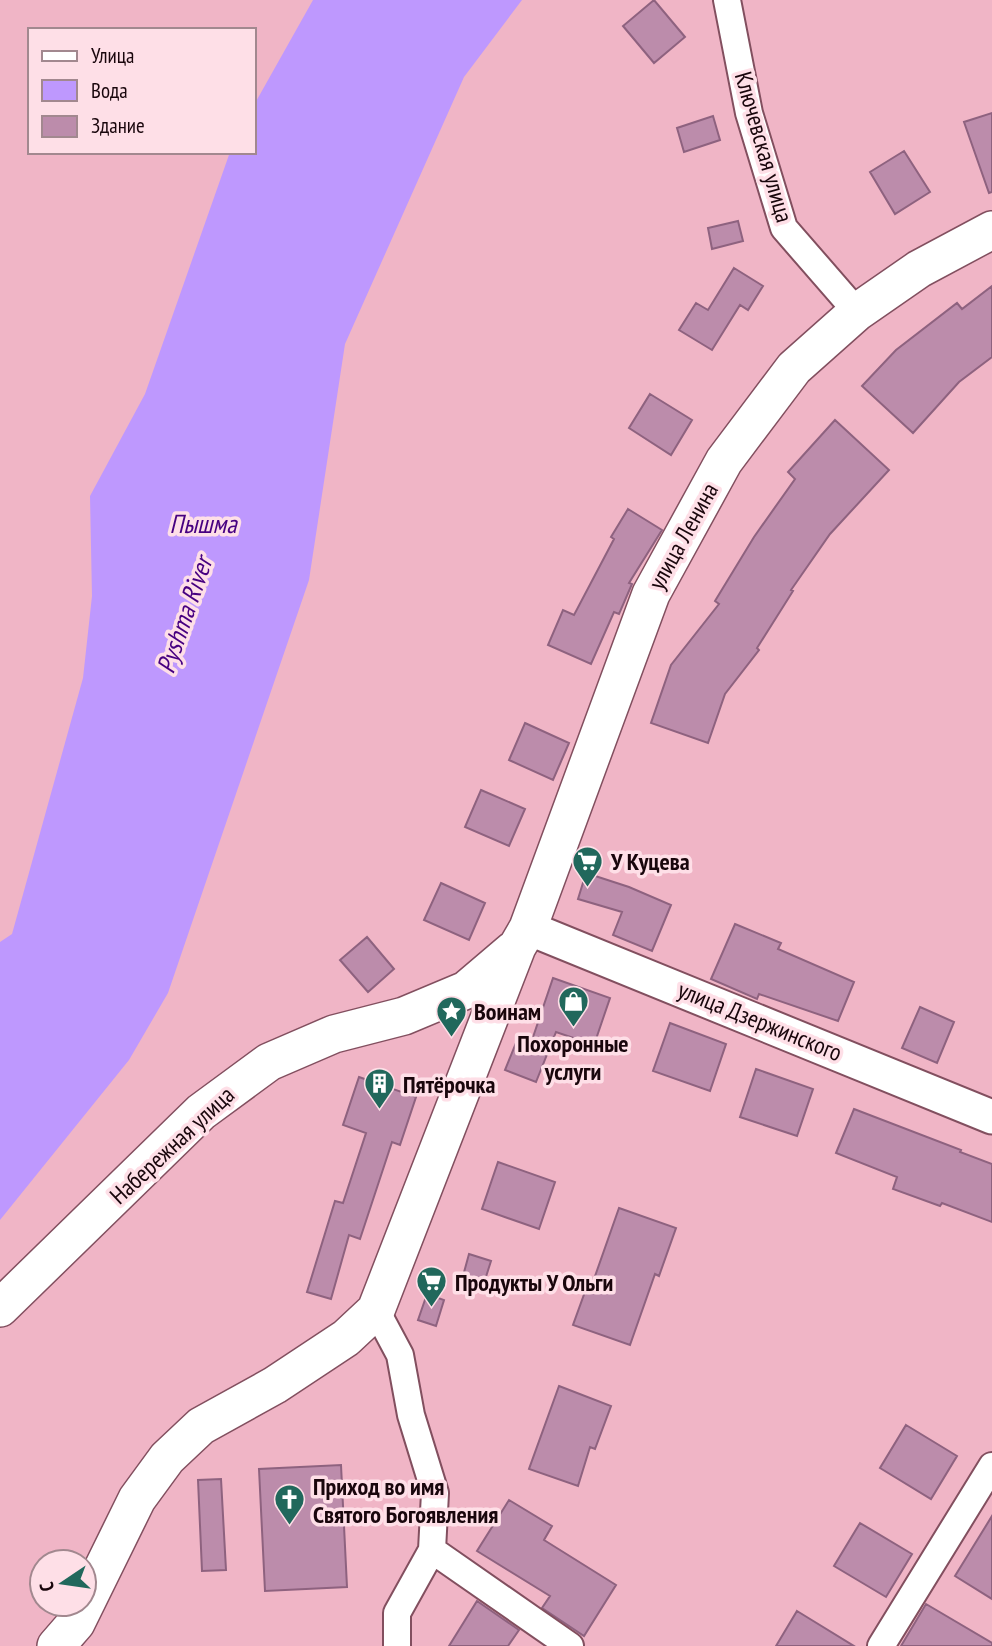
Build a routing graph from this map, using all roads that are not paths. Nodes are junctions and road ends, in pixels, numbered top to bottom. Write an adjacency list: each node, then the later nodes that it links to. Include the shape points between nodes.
1 (727, 0): 3 (street, Ключевская улица, via 749,113 784,228)
2 (992, 230): 3 (main road, улица Ленина, via 919,269)
3 (857, 312): 4 (main road, улица Ленина, via 794,368 724,461 651,594)
4 (523, 937): 5 (street, улица Дзержинского); 6 (main road, Набережная улица, via 466,990 404,1016 334,1034 269,1062 201,1112); 7 (main road, улица Ленина)
5 (992, 1116)
6 (0, 1308)
7 (376, 1310): 9 (street, via 400,1354 411,1415 435,1493); 10 (main road, via 346,1338 201,1426 167,1458 137,1499 76,1623)
8 (992, 1466): 13 (street)
9 (432, 1550): 11 (street, via 397,1614); 12 (street)
10 (56, 1646)
11 (397, 1646)
12 (570, 1646)
13 (881, 1646)

